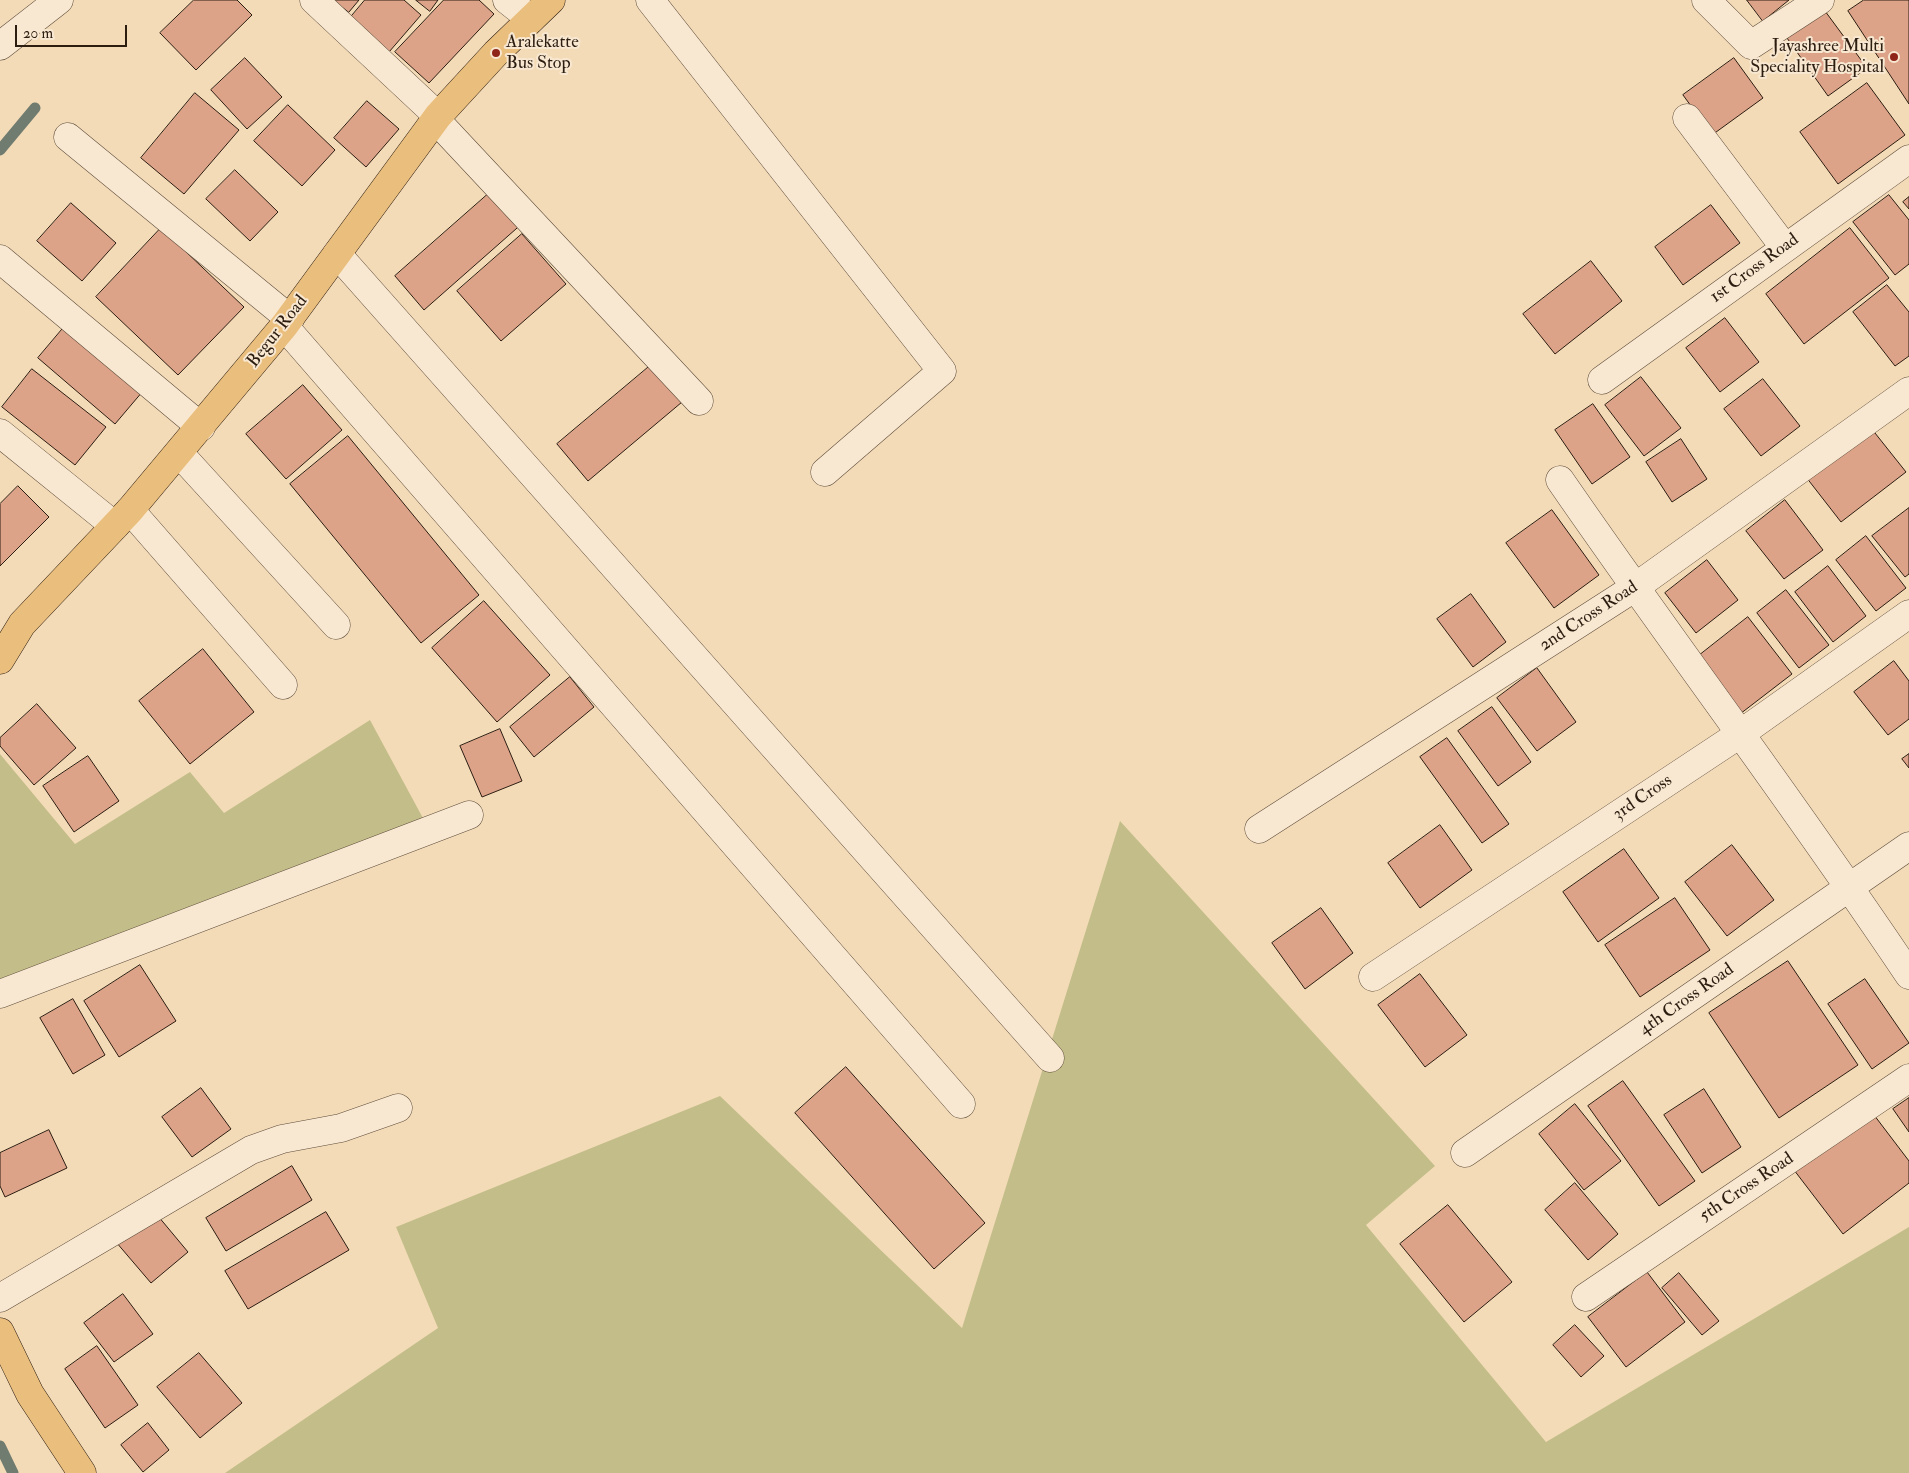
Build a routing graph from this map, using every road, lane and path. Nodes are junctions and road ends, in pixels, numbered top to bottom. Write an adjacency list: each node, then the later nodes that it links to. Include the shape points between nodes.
1 (59, 0): 9 (street)
2 (314, 0): 10 (street)
3 (507, 0): 8 (street)
4 (551, 0): 8 (main road, Begur Road)
5 (650, 0): 24 (street, via 942,371)
6 (1706, 0): 7 (street, via 1751,45)
7 (1820, 0)
8 (531, 19): 10 (main road, Begur Road)
9 (3, 38)
10 (437, 118): 15 (main road, Begur Road); 20 (street)
11 (1687, 118): 14 (street)
12 (68, 137): 17 (street)
13 (1909, 159): 14 (street, 1st Cross Road)
14 (1784, 248): 18 (street, 1st Cross Road)
15 (337, 254): 17 (main road, Begur Road); 41 (street)
16 (0, 259): 21 (street)
17 (287, 322): 21 (main road, Begur Road); 43 (street)
18 (1602, 380)
19 (1909, 391): 27 (street, 2nd Cross Road)
20 (699, 400)
21 (201, 428): 23 (main road, Begur Road)
22 (0, 433): 26 (street)
23 (180, 453): 26 (main road, Begur Road); 29 (street)
24 (825, 472)
25 (1560, 480): 27 (street)
26 (122, 518): 30 (main road, Begur Road); 32 (street)
27 (1634, 588): 33 (street); 35 (street, 2nd Cross Road)
28 (1909, 614): 33 (street, 3rd Cross)
29 (336, 625)
30 (11, 630): 31 (main road, Begur Road)
31 (0, 660)
32 (283, 685)
33 (1740, 734): 37 (street); 39 (street, 3rd Cross)
34 (469, 815): 40 (street)
35 (1259, 828)
36 (1909, 846): 37 (street, 4th Cross Road)
37 (1850, 887): 38 (street); 45 (street, 4th Cross Road)
38 (1909, 975)
39 (1373, 978)
40 (0, 994)
41 (1050, 1058)
42 (1909, 1078): 46 (street, 5th Cross Road)
43 (961, 1104)
44 (398, 1108): 47 (street, via 341,1128 282,1139 251,1150)
45 (1465, 1153)
46 (1586, 1297)
47 (0, 1298)
48 (0, 1332): 49 (main road, via 30,1394)
49 (82, 1473)

